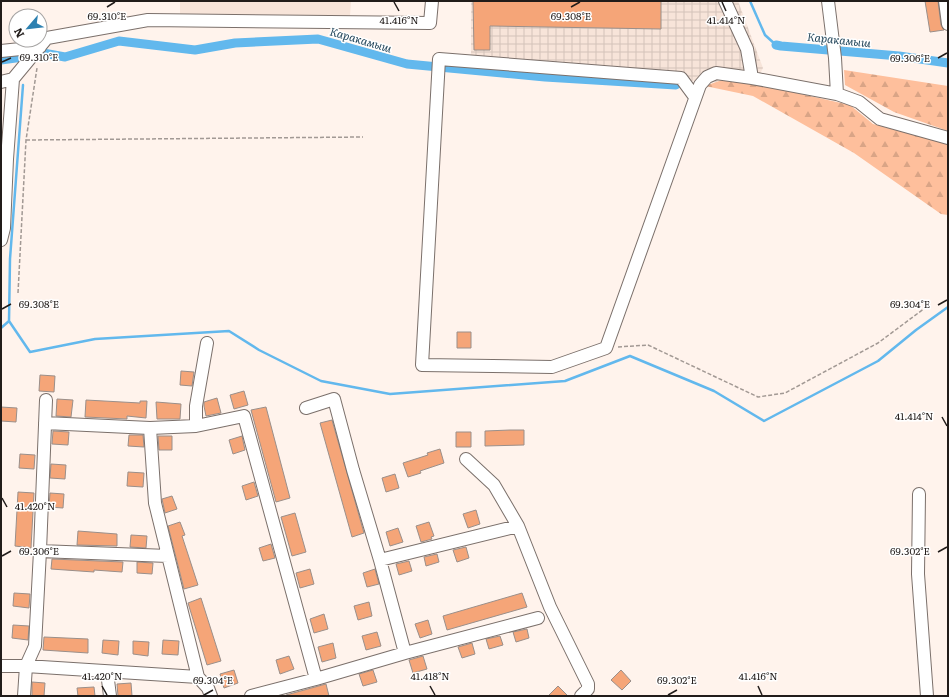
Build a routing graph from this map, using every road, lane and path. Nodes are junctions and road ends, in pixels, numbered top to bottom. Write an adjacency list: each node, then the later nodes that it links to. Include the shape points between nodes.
1 (432, 1): 6 (street, via 430,23 148,20)
2 (725, 1): 11 (street, via 747,49)
3 (828, 1): 13 (street)
4 (945, 1): 5 (street)
5 (948, 24)
6 (48, 38)
7 (30, 48): 10 (street)
8 (39, 48): 12 (street)
9 (40, 48): 17 (path)
10 (1, 51)
11 (752, 78): 13 (street); 14 (street, via 716,73 707,77)
12 (7, 81): 18 (street, via 4,228)
13 (837, 94): 16 (street, via 859,102 880,119)
14 (695, 97): 22 (street); 22 (street, via 681,78 439,59 422,366 552,367)
15 (363, 137): 17 (path)
16 (948, 138)
17 (26, 140): 19 (path)
18 (1, 240)
19 (18, 293)
20 (929, 305): 22 (path, via 878,342 785,393 758,397 648,345)
21 (207, 343): 26 (street, via 196,406)
22 (606, 348)
23 (46, 400): 25 (street)
24 (306, 408): 33 (street, via 334,399)
25 (45, 422): 27 (street); 31 (street)
26 (196, 426): 27 (street); 40 (street, via 244,416)
27 (150, 428): 32 (street, via 155,503)
28 (466, 459): 30 (street, via 494,485)
29 (919, 494): 46 (street, via 918,574)
30 (518, 526): 33 (street); 45 (street, via 550,607 588,684 588,689)
31 (40, 551): 32 (street); 37 (street, via 34,646)
32 (168, 556): 39 (street)
33 (380, 560): 35 (street)
34 (538, 618): 35 (street)
35 (405, 653): 40 (street)
36 (1, 666): 37 (street)
37 (26, 666): 38 (street); 41 (street)
38 (107, 672): 39 (street); 42 (street)
39 (198, 676): 43 (street)
40 (316, 679): 44 (street)
41 (24, 696)
42 (110, 696)
43 (211, 696)
44 (251, 696)
45 (581, 696)
46 (927, 696)

